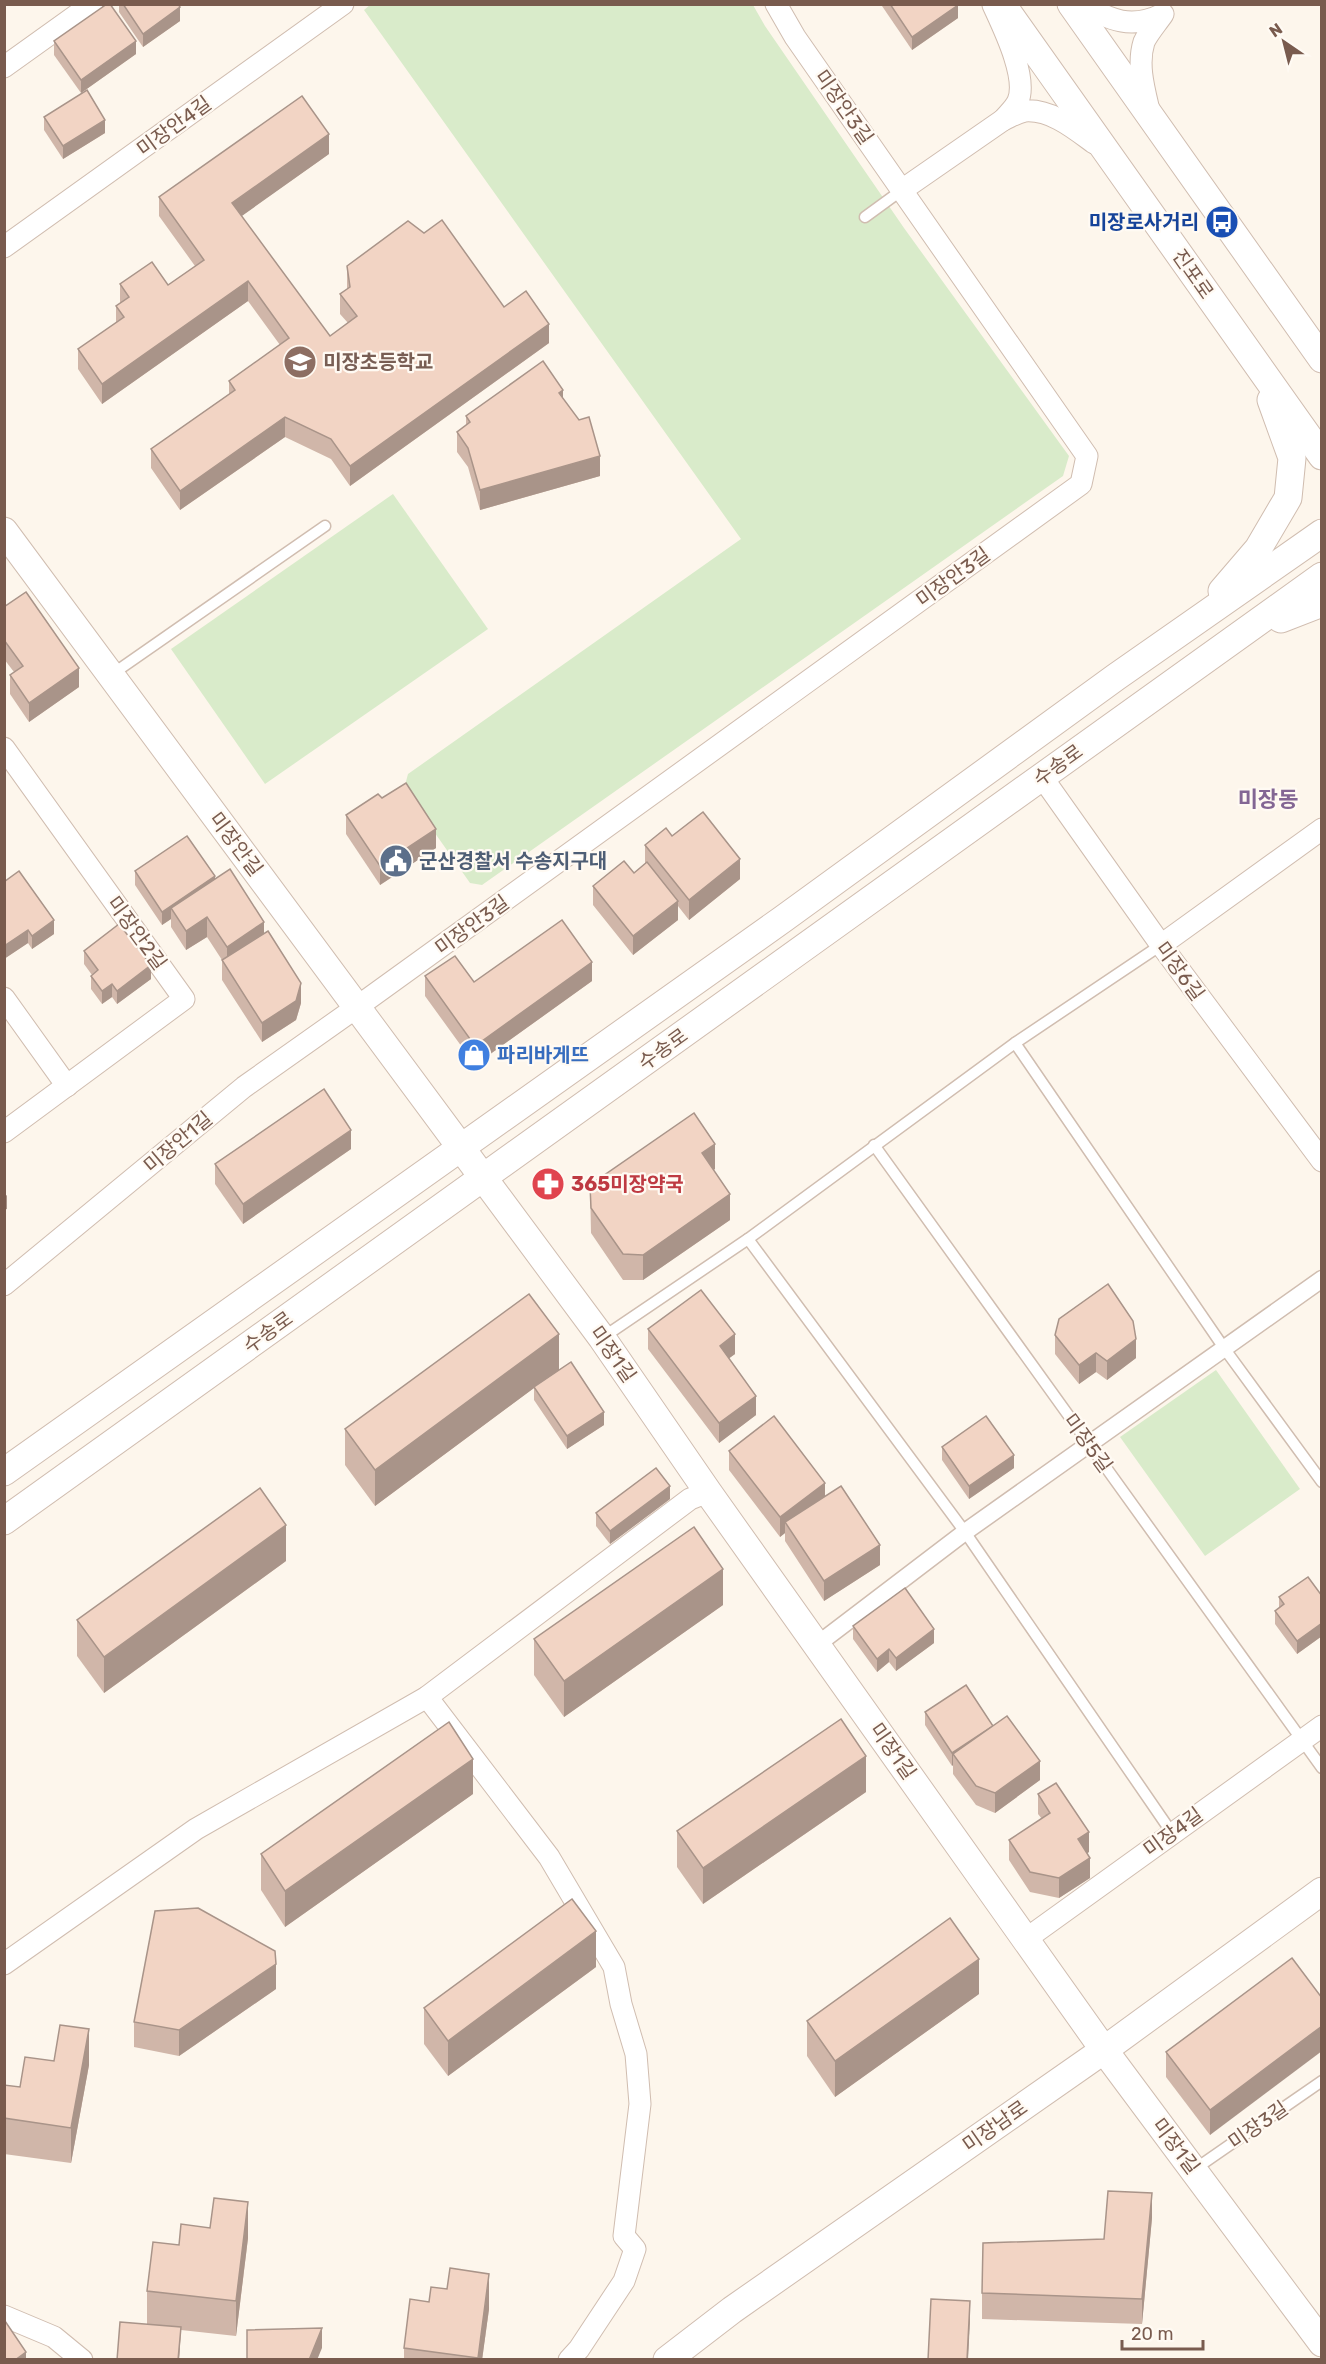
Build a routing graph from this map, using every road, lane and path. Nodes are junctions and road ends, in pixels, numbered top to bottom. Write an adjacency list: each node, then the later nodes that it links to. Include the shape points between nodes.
1 (92, 4): 9 (street)
2 (343, 4): 15 (street, 미장안4길)
3 (776, 4): 13 (street, 미장안3길, via 795,38)
4 (993, 4): 11 (street, via 1017,66 1020,89 1018,102)
5 (1002, 4): 12 (street, 진포로)
6 (1071, 4): 10 (street)
7 (1081, 4): 8 (street, via 1125,22 1146,22)
8 (1170, 9): 10 (street, via 1144,42 1141,60)
9 (4, 67)
10 (1152, 119): 16 (street)
11 (1003, 120): 12 (street, via 1024,111 1044,114 1069,124); 13 (street)
12 (1107, 153): 17 (street, 진포로)
13 (902, 190): 14 (lane); 34 (street, 미장안3길, via 1087,456 1081,484)
14 (865, 217)
15 (4, 248)
16 (1286, 308): 18 (street); 19 (street)
17 (1235, 333): 20 (street, 진포로); 26 (street, via 1274,407 1292,459 1288,498 1258,549)
18 (1322, 346)
19 (1322, 359)
20 (1322, 456)
21 (325, 526): 28 (lane)
22 (4, 531): 28 (street, 미장안길)
23 (1322, 533): 26 (street, 수송로)
24 (1322, 576): 27 (street, 수송로)
25 (1322, 603): 27 (street)
26 (1198, 620): 39 (street, 수송로)
27 (1235, 638): 30 (street, 수송로)
28 (111, 675): 34 (street, 미장안길)
29 (4, 748): 36 (street, 미장안2길, via 184,999)
30 (1042, 777): 32 (street, 미장6길); 39 (street, 수송로)
31 (1322, 829): 32 (street)
32 (1161, 945): 35 (lane); 40 (street, 미장6길)
33 (4, 998): 36 (street)
34 (357, 1007): 39 (street, 미장안길); 43 (street, 미장안1길, via 244,1087)
35 (1015, 1043): 38 (lane); 45 (lane)
36 (67, 1086): 37 (street, 미장안2길)
37 (4, 1132)
38 (874, 1145): 41 (lane); 46 (lane, 미장5길)
39 (471, 1160): 44 (street, 미장1길); 47 (street, 수송로); 50 (street, 수송로)
40 (1322, 1161)
41 (748, 1239): 44 (lane); 51 (lane)
42 (1322, 1279): 45 (street)
43 (4, 1285)
44 (602, 1338): 49 (street, 미장1길)
45 (1224, 1348): 46 (street); 48 (lane)
46 (1088, 1444): 51 (street); 55 (lane, 미장5길)
47 (4, 1472)
48 (1322, 1482)
49 (708, 1492): 52 (street, 미장1길); 53 (street, via 690,1499)
50 (4, 1521)
51 (965, 1532): 52 (street); 57 (lane)
52 (818, 1644): 59 (street, 미장1길)
53 (427, 1697): 60 (street, via 196,1829); 67 (street, via 549,1857 589,1924 614,1967 636,2054 640,2104 624,2236 635,2249 624,2281)
54 (1322, 1726): 55 (street, 미장4길)
55 (1302, 1740): 56 (lane, 미장5길); 57 (street, 미장4길)
56 (1322, 1768)
57 (1172, 1833): 59 (street, 미장4길)
58 (1322, 1891): 61 (street, 미장남로)
59 (1026, 1939): 61 (street, 미장1길)
60 (4, 1964)
61 (1104, 2050): 63 (street, 미장1길); 68 (street, 미장남로, via 732,2310)
62 (1322, 2080): 63 (lane, 미장3길)
63 (1194, 2170): 65 (street, 미장1길)
64 (4, 2316): 66 (street, via 54,2337)
65 (1322, 2343)
66 (82, 2360)
67 (568, 2360)
68 (667, 2360)

